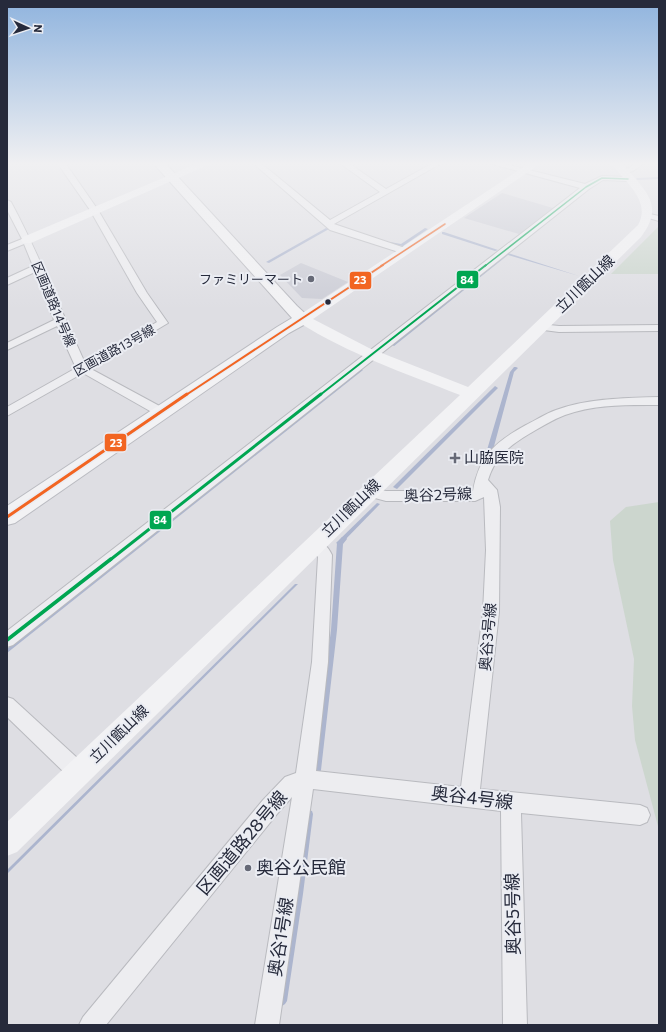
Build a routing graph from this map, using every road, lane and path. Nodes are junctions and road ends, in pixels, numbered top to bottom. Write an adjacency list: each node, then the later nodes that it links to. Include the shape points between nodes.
1 (12, 212): 11 (street, 区画道路14号線)
2 (89, 212): 11 (street)
3 (95, 212): 22 (street, 区画道路13号線, via 142,293 163,323)
4 (204, 212): 16 (main road)
5 (315, 212): 10 (street)
6 (350, 212): 10 (street)
7 (463, 212): 13 (street)
8 (554, 212): 21 (street)
9 (654, 217): 18 (street, 立川甑山線)
10 (329, 224): 13 (street, via 333,228)
11 (27, 240): 12 (street); 14 (street, 区画道路14号線)
12 (7, 248)
13 (405, 251): 16 (street)
14 (38, 268): 15 (street); 17 (street, 区画道路14号線)
15 (7, 282)
16 (303, 319): 21 (street, via 318,329); 26 (main road)
17 (60, 321): 20 (street); 22 (street, 区画道路14号線)
18 (540, 327): 19 (street); 23 (street, 立川甑山線)
19 (659, 328)
20 (7, 348)
21 (371, 354): 23 (street); 31 (street)
22 (82, 368): 25 (street, 区画道路13号線); 26 (street)
23 (470, 393): 28 (street, 立川甑山線)
24 (659, 401): 27 (street, 奥谷2号線, via 591,405 560,413 508,441 495,451 487,463)
25 (7, 412)
26 (161, 412): 29 (main road)
27 (481, 481): 28 (street, 奥谷2号線, via 479,495 475,496 386,496); 35 (street, 奥谷3号線, via 490,490 493,507 491,612)
28 (368, 492): 30 (street, 立川甑山線)
29 (7, 517)
30 (314, 544): 33 (street, 立川甑山線); 34 (street, via 325,555 320,662)
31 (7, 640)
32 (7, 705): 33 (street)
33 (79, 773): 38 (street, 立川甑山線)
34 (305, 778): 35 (street, 奥谷4号線); 39 (street, 区画道路28号線, via 292,784 270,807); 40 (street, 奥谷1号線)
35 (469, 797): 36 (street, 奥谷4号線)
36 (510, 802): 37 (street, 奥谷4号線); 41 (street, 奥谷5号線)
37 (640, 815)
38 (7, 842)
39 (91, 1025)
40 (267, 1025)
41 (515, 1025)

